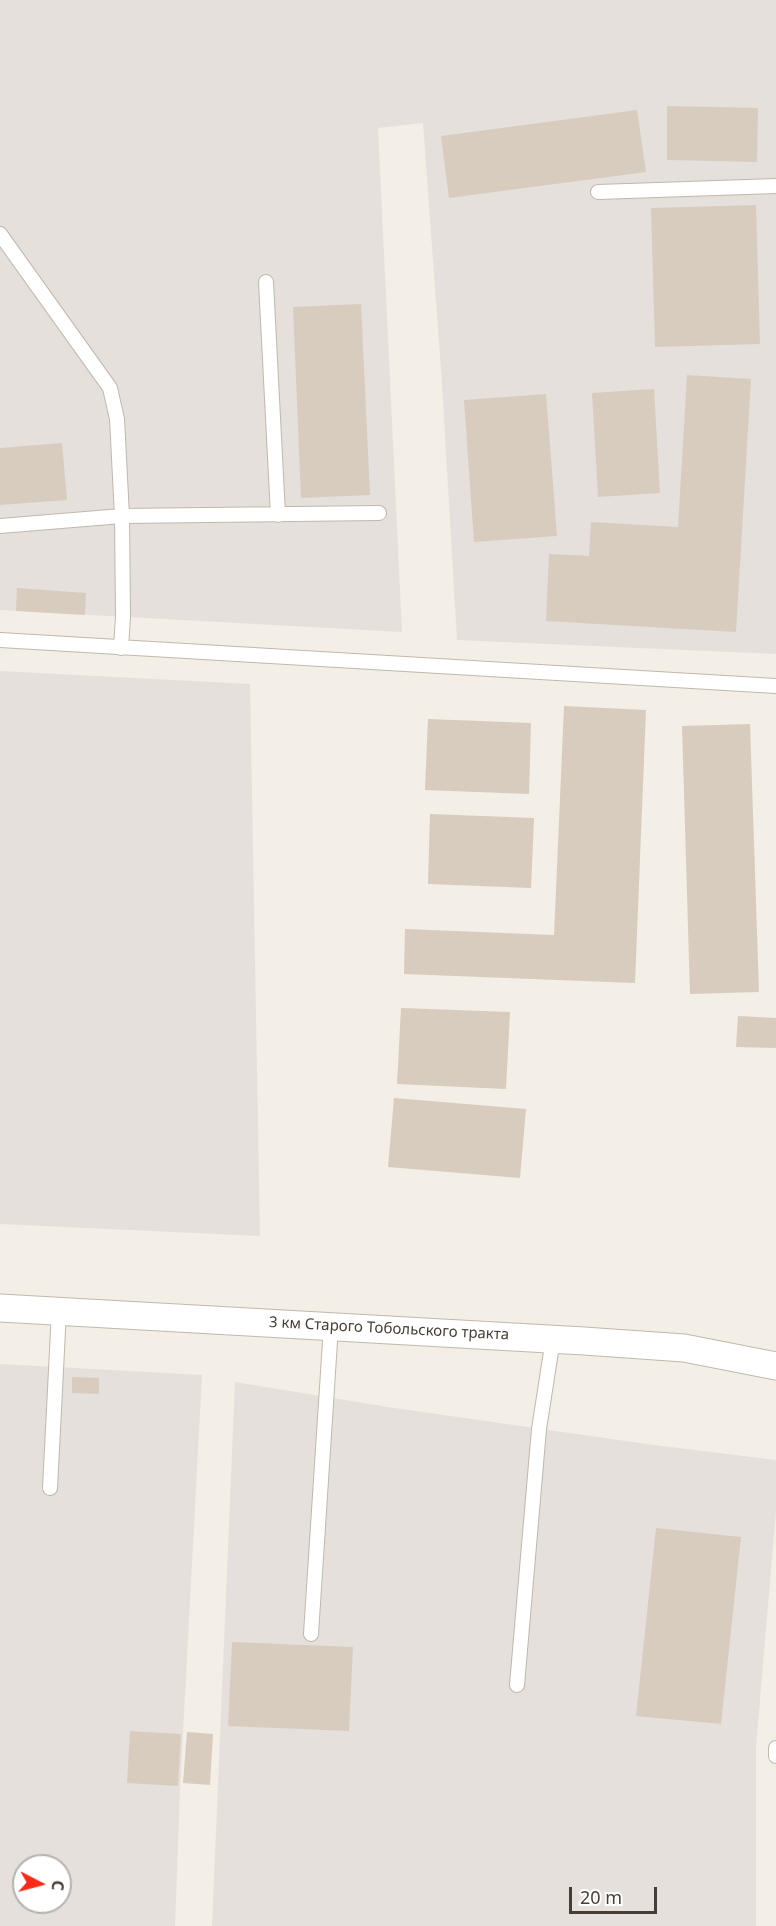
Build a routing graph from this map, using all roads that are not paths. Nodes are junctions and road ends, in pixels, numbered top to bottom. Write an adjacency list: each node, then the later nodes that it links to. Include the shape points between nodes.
1 (776, 186): 2 (lane)
2 (598, 192)
3 (0, 234): 7 (lane, via 110,388 117,418)
4 (266, 282): 6 (lane)
5 (379, 513): 6 (lane)
6 (278, 514): 7 (lane)
7 (122, 516): 8 (lane); 10 (lane)
8 (0, 526)
9 (0, 640): 10 (lane)
10 (121, 648): 11 (lane)
11 (776, 686)
12 (0, 1308): 13 (street, 3 км Старого Тобольского тракта)
13 (59, 1311): 14 (street, 3 км Старого Тобольского тракта); 17 (lane)
14 (331, 1326): 15 (street, 3 км Старого Тобольского тракта); 18 (lane)
15 (553, 1339): 16 (street, 3 км Старого Тобольского тракта, via 684,1348); 19 (lane, via 539,1429)
16 (776, 1366)
17 (50, 1488)
18 (312, 1634)
19 (517, 1685)
20 (776, 1748): 21 (lane)
21 (776, 1756)

